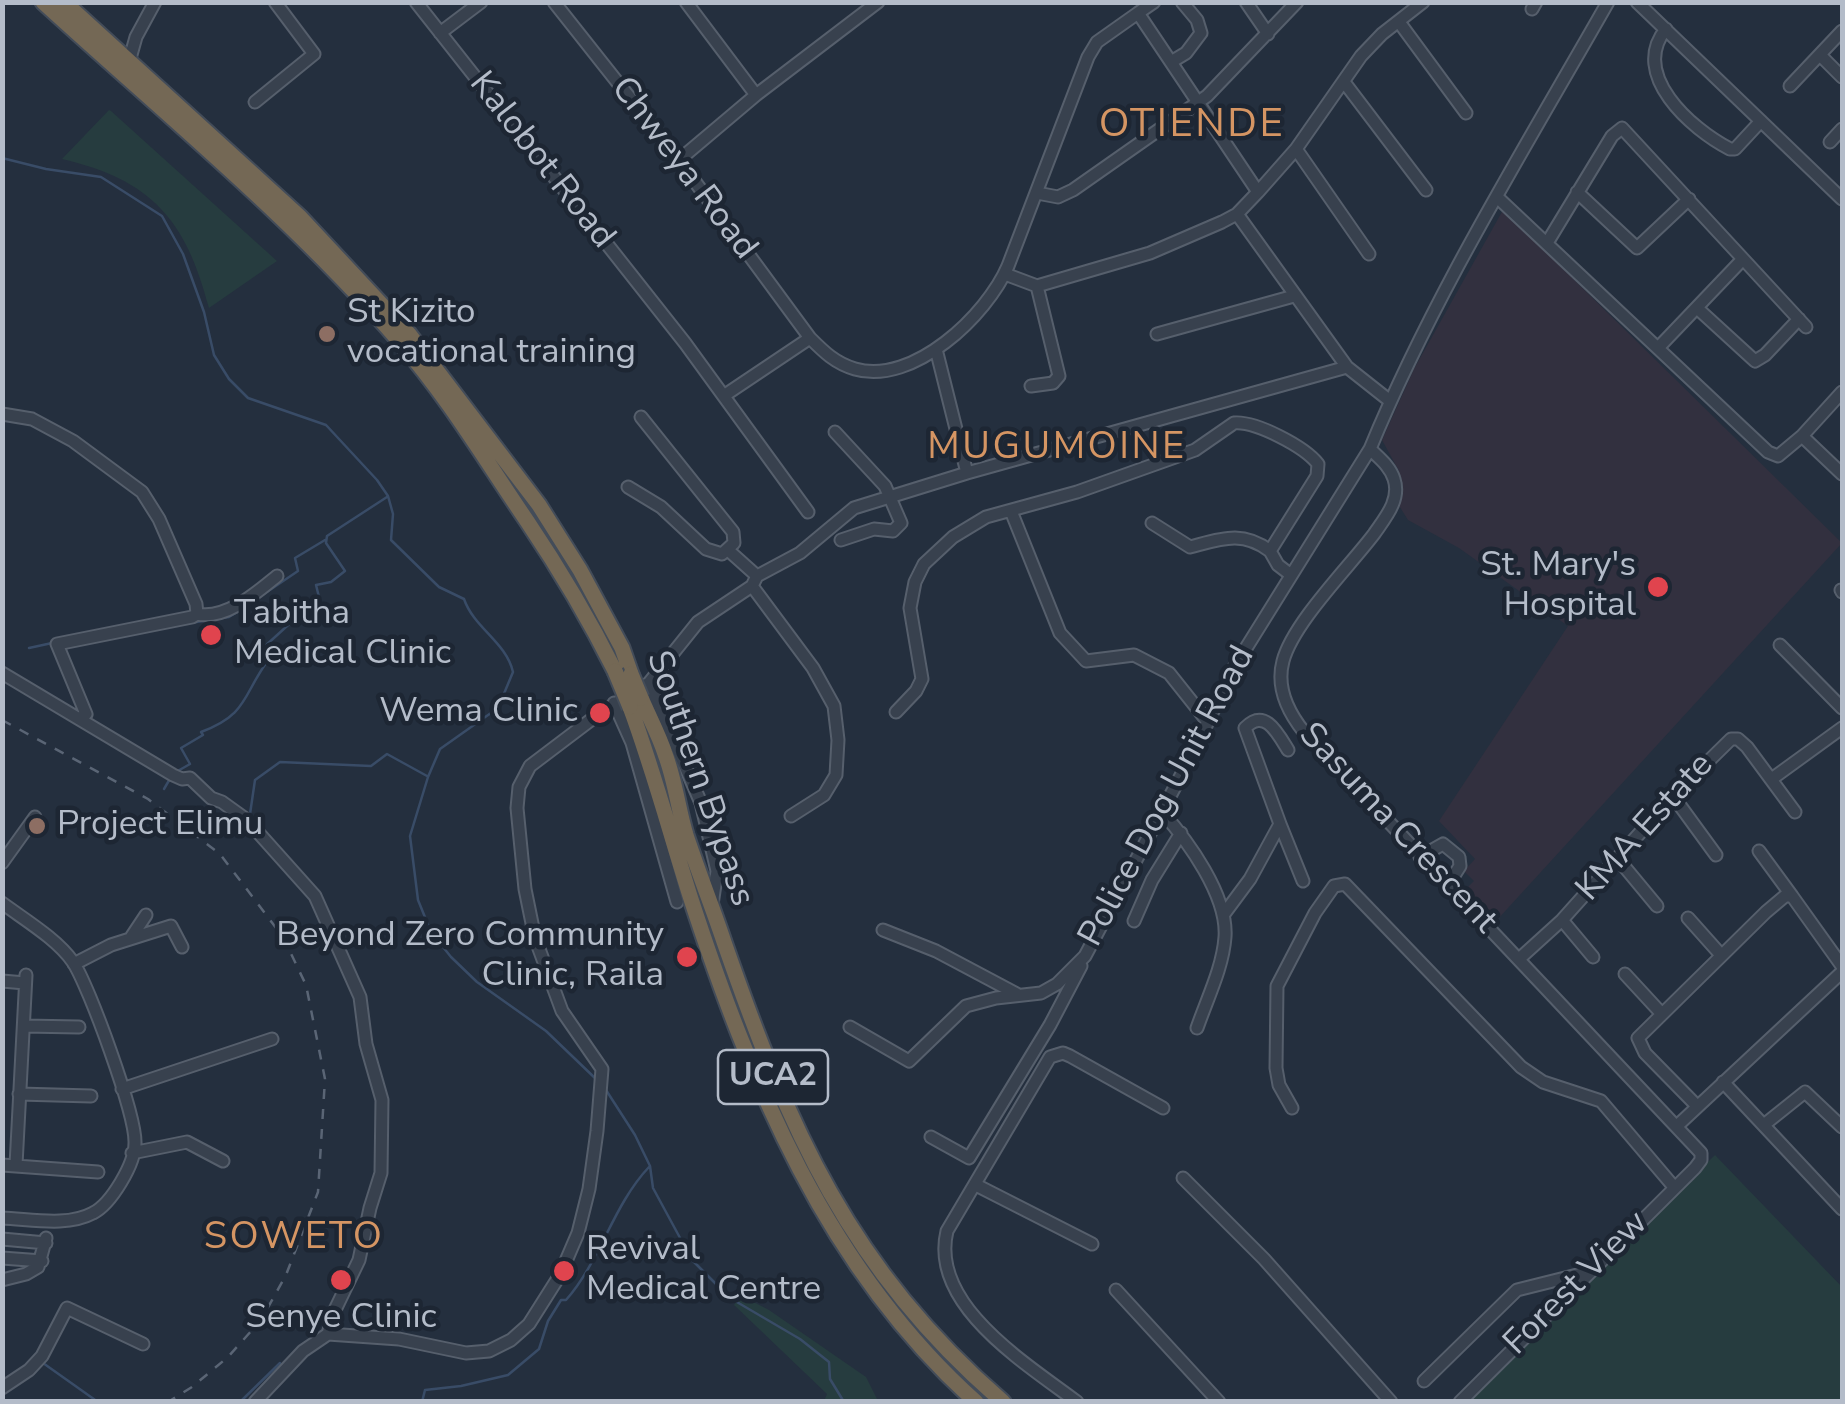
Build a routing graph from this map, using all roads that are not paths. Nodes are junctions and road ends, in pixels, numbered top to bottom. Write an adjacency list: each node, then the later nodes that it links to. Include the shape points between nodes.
1 (43, 2): 82 (highway, Southern Bypass / UCA2, via 238,180 403,345 488,460)
2 (64, 2): 24 (highway, Southern Bypass / UCA2)
3 (155, 2): 24 (street)
4 (275, 2): 30 (street, via 314,54)
5 (416, 2): 21 (street, Kalobot Road)
6 (481, 2): 21 (street)
7 (554, 2): 37 (street, Chweya Road)
8 (686, 2): 29 (street)
9 (878, 2): 29 (street)
10 (1154, 2): 17 (street, Chweya Road)
11 (1182, 2): 25 (street, via 1201,33)
12 (1246, 2): 22 (street)
13 (1297, 2): 22 (street)
14 (1423, 2): 18 (street)
15 (1608, 2): 42 (street)
16 (1637, 2): 19 (street)
17 (1138, 13): 25 (street); 41 (street, Chweya Road, via 1097,42 1088,57)
18 (1399, 22): 27 (street, via 1361,56); 32 (street)
19 (1666, 29): 33 (street); 33 (street, via 1653,60 1676,108 1730,149)
20 (1842, 31): 23 (street)
21 (440, 32): 60 (street, Kalobot Road)
22 (1268, 34): 31 (street)
23 (1820, 55): 26 (street); 28 (street)
24 (129, 62): 82 (highway, Southern Bypass / UCA2, via 300,217 409,334 548,519 607,620)
25 (1170, 62): 31 (street)
26 (1842, 77)
27 (1344, 82): 36 (street); 38 (street)
28 (1790, 86)
29 (756, 94): 37 (street)
30 (256, 102)
31 (1198, 102): 39 (street); 41 (street, via 1073,190)
32 (1466, 113)
33 (1761, 121): 44 (street)
34 (1842, 129): 35 (street)
35 (1830, 142)
36 (1296, 149): 39 (street); 47 (street)
37 (679, 160): 54 (street, Chweya Road)
38 (1426, 190)
39 (1258, 192): 45 (street)
40 (1577, 192): 43 (street, via 1637,248); 43 (street, via 1622,128); 46 (street)
41 (1037, 193): 49 (street, Chweya Road)
42 (1498, 197): 46 (street); 61 (street)
43 (1689, 198): 48 (street)
44 (1842, 199)
45 (1237, 214): 50 (street, via 1176,244); 51 (street)
46 (1548, 242): 55 (street)
47 (1369, 254)
48 (1743, 259): 52 (street); 52 (street, via 1803,323 1755,361)
49 (1004, 274): 50 (street); 56 (street, Chweya Road, via 969,323)
50 (1037, 286): 58 (street, via 1059,376 1053,384)
51 (1294, 296): 53 (street); 57 (street)
52 (1697, 308): 55 (street)
53 (1158, 334)
54 (810, 338): 56 (street, Chweya Road, via 830,358 858,370 886,370); 60 (street)
55 (1658, 348): 65 (street, via 1773,456)
56 (936, 349): 67 (street)
57 (1347, 367): 61 (street); 67 (street)
58 (1031, 386)
59 (1842, 392): 65 (street)
60 (725, 396): 72 (street, Kalobot Road)
61 (1390, 401): 66 (street)
62 (2, 414): 80 (street, via 32,418 142,492)
63 (641, 417): 75 (street, via 733,532)
64 (835, 432): 70 (street)
65 (1802, 436): 68 (street)
66 (1370, 449): 77 (street, Police Dog Unit Road); 102 (street, Sasuma Crescent, via 1388,466 1395,499 1288,648 1281,682 1294,719)
67 (967, 473): 70 (street)
68 (1842, 474)
69 (628, 487): 75 (street, via 706,549 717,555)
70 (890, 496): 74 (street, via 901,518 897,530); 79 (street, via 854,508)
71 (1010, 511): 76 (street, via 1195,450 1243,422 1318,464); 87 (street, via 970,525 924,564 910,608 922,679); 89 (street, via 1060,632 1086,661 1134,655 1168,672)
72 (808, 512)
73 (1152, 523): 76 (street, via 1184,545 1230,536)
74 (841, 540)
75 (728, 550): 79 (street)
76 (1270, 551): 77 (street)
77 (1291, 575): 89 (street, Police Dog Unit Road)
78 (278, 576): 80 (street, via 223,612)
79 (754, 581): 84 (street, via 698,622); 96 (street, via 834,706 833,783)
80 (197, 614): 88 (street, via 57,644 86,714)
81 (1780, 645): 86 (street)
82 (623, 672): 85 (highway, Southern Bypass / UCA2, bridge)
83 (2, 674): 88 (street)
84 (649, 683): 85 (street); 110 (street, via 701,803 717,871)
85 (628, 703): 108 (street, via 632,743); 110 (highway, Southern Bypass / UCA2, via 666,755); 163 (street, via 530,766 517,797 535,938 562,1011 602,1069 589,1189 578,1233 550,1293 519,1333 476,1353); 168 (highway, Southern Bypass / UCA2, via 716,971 793,1161 892,1315)
86 (1842, 708)
87 (896, 712)
88 (79, 720): 163 (street, via 182,780 190,778 247,820 315,896 360,997 382,1100 381,1173 359,1260)
89 (1208, 722): 94 (street, Police Dog Unit Road)
90 (1842, 728): 92 (street, KMA Estate)
91 (1288, 750): 98 (street, via 1263,719 1245,728)
92 (1773, 778): 93 (street, KMA Estate, via 1747,747 1731,739); 95 (street, KMA Estate)
93 (1673, 796): 101 (street); 103 (street, KMA Estate)
94 (1162, 812): 99 (street); 121 (street, Police Dog Unit Road)
95 (1795, 812)
96 (791, 816)
97 (35, 817): 104 (street)
98 (1280, 824): 105 (street); 112 (street)
99 (1181, 833): 112 (street); 115 (street)
100 (1758, 851): 107 (street)
101 (1716, 855)
102 (1420, 857): 106 (street, Sasuma Crescent); 106 (street, via 1443,844 1459,857)
103 (1618, 859): 111 (street); 116 (street, KMA Estate)
104 (2, 864)
105 (1303, 881)
106 (1448, 885): 123 (street, Sasuma Crescent)
107 (1792, 896): 120 (street, via 1780,899); 125 (street)
108 (678, 902)
109 (2, 903): 124 (street)
110 (712, 905): 169 (highway, Southern Bypass / UCA2, via 784,1104 823,1184 906,1306)
111 (1657, 906)
112 (1224, 914): 133 (street, via 1223,950)
113 (146, 915): 118 (street)
114 (1688, 918): 120 (street)
115 (1134, 920)
116 (1562, 920): 122 (street); 123 (street, KMA Estate)
117 (883, 930): 128 (street)
118 (130, 938): 119 (street, via 171,926); 124 (street)
119 (182, 947)
120 (1721, 955): 129 (street)
121 (1085, 956): 128 (street, Police Dog Unit Road, via 1048,990); 145 (street, via 969,1158)
122 (1592, 957)
123 (1519, 959): 143 (street, Sasuma Crescent)
124 (74, 964): 136 (street)
125 (1842, 969): 135 (street)
126 (1625, 974): 129 (street)
127 (2, 981): 130 (street, via 26,979)
128 (1021, 996): 132 (street, Police Dog Unit Road, via 966,1006 908,1062)
129 (1661, 1014): 139 (street, via 1638,1042)
130 (24, 1026): 131 (street); 137 (street)
131 (79, 1027)
132 (850, 1027)
133 (1197, 1028)
134 (272, 1038): 136 (street)
135 (1723, 1082): 139 (street); 142 (street)
136 (122, 1089): 146 (street)
137 (19, 1094): 138 (street); 148 (street)
138 (91, 1096)
139 (1697, 1106): 143 (street)
140 (1164, 1108): 152 (street, via 1055,1054)
141 (1292, 1108): 153 (street, via 1276,1068 1277,986 1315,913 1334,886 1345,884 1520,1067 1533,1078 1601,1101)
142 (1764, 1124): 144 (street, via 1805,1092); 154 (street)
143 (1678, 1125): 149 (street, Sasuma Crescent, via 1701,1154)
144 (1842, 1127)
145 (931, 1137)
146 (132, 1153): 147 (street, via 187,1142); 155 (street, via 114,1194 91,1215)
147 (224, 1161)
148 (9, 1165): 150 (street)
149 (1695, 1168): 153 (street, Forest View)
150 (98, 1172)
151 (1182, 1178): 172 (street)
152 (976, 1184): 157 (street); 170 (street, via 946,1231 942,1248 952,1284 982,1326)
153 (1674, 1188): 160 (street, Forest View)
154 (1842, 1208)
155 (2, 1218)
156 (2, 1239): 159 (street, via 46,1241)
157 (1092, 1244)
158 (2, 1258): 159 (street)
159 (42, 1261): 161 (street)
160 (1588, 1272): 165 (street, via 1517,1290); 173 (street, Forest View)
161 (2, 1280)
162 (1116, 1290): 171 (street)
163 (328, 1334): 167 (street)
164 (143, 1344): 166 (street, via 68,1308 42,1356)
165 (1424, 1382)
166 (2, 1388)
167 (255, 1402)
168 (976, 1402)
169 (1004, 1402)
170 (1077, 1402)
171 (1219, 1402)
172 (1392, 1402)
173 (1460, 1402)

